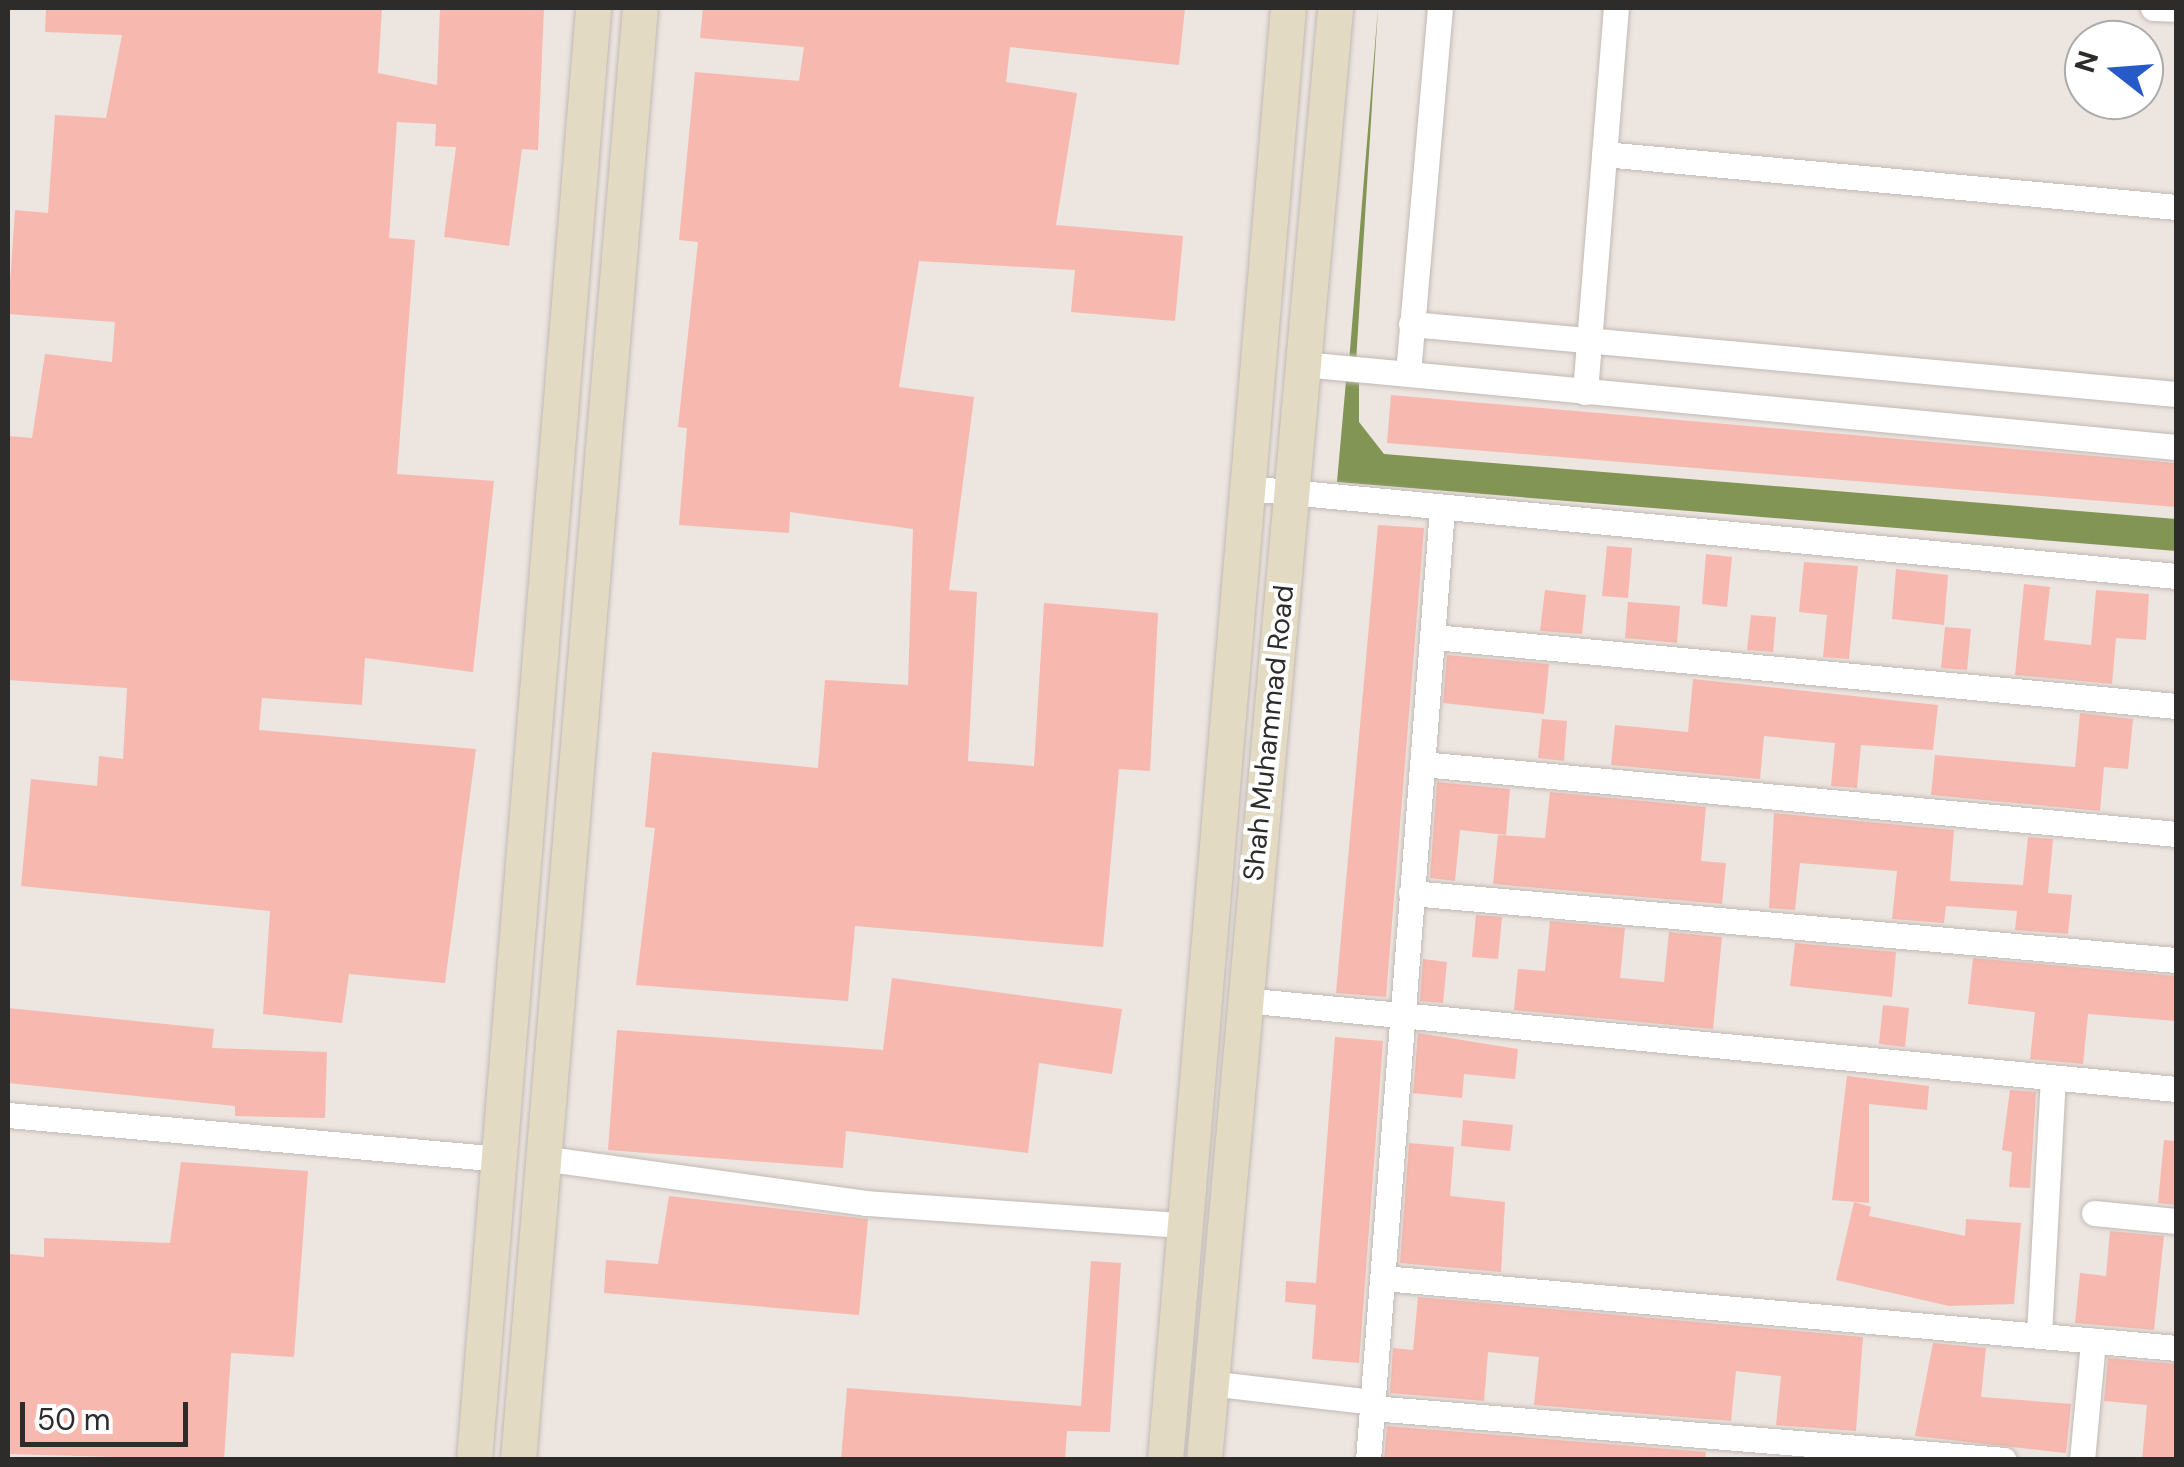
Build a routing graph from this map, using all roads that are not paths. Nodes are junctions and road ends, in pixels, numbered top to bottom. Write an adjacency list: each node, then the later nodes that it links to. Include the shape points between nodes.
1 (593, 8): 10 (street)
2 (640, 8): 11 (street)
3 (1288, 8): 20 (street, Shah Muhammad Road)
4 (1335, 8): 15 (street, Shah Muhammad Road)
5 (1440, 8): 13 (street)
6 (1616, 8): 9 (street)
7 (2153, 8): 8 (street)
8 (2176, 9)
9 (1604, 154): 12 (street); 14 (street)
10 (581, 167): 11 (street); 35 (street)
11 (625, 170): 36 (street)
12 (2176, 207)
13 (1411, 324): 14 (street); 16 (street)
14 (1589, 341): 17 (street); 18 (street)
15 (1316, 364): 16 (street); 21 (street, Shah Muhammad Road)
16 (1408, 373): 17 (street)
17 (1585, 392): 19 (street)
18 (2176, 394)
19 (2176, 447)
20 (1247, 488): 21 (street); 41 (street, Shah Muhammad Road)
21 (1292, 493): 22 (street); 30 (street, Shah Muhammad Road)
22 (1442, 509): 23 (street); 24 (street)
23 (2176, 576)
24 (1434, 637): 25 (street); 26 (street)
25 (2176, 706)
26 (1422, 764): 27 (street); 28 (street)
27 (2176, 834)
28 (1411, 894): 29 (street); 31 (street)
29 (2176, 960)
30 (1243, 1000): 31 (street); 46 (street, Shah Muhammad Road)
31 (1401, 1021): 32 (street); 42 (street)
32 (2053, 1078): 33 (street); 43 (street)
33 (2176, 1089)
34 (8, 1115): 35 (street)
35 (494, 1158): 37 (street)
36 (542, 1158): 38 (street); 41 (street, via 866,1203)
37 (491, 1198): 38 (street); 48 (street)
38 (538, 1202): 49 (street)
39 (2094, 1213): 40 (street)
40 (2176, 1221)
41 (1180, 1225): 50 (street, Shah Muhammad Road)
42 (1384, 1278): 43 (street); 47 (street)
43 (2039, 1336): 44 (street)
44 (2093, 1341): 45 (street); 54 (street)
45 (2176, 1348)
46 (1209, 1383): 47 (street); 51 (street, Shah Muhammad Road)
47 (1372, 1405): 52 (street); 53 (street)
48 (474, 1460)
49 (518, 1460)
50 (1165, 1460)
51 (1204, 1460)
52 (1368, 1460)
53 (2004, 1460)
54 (2082, 1460)

